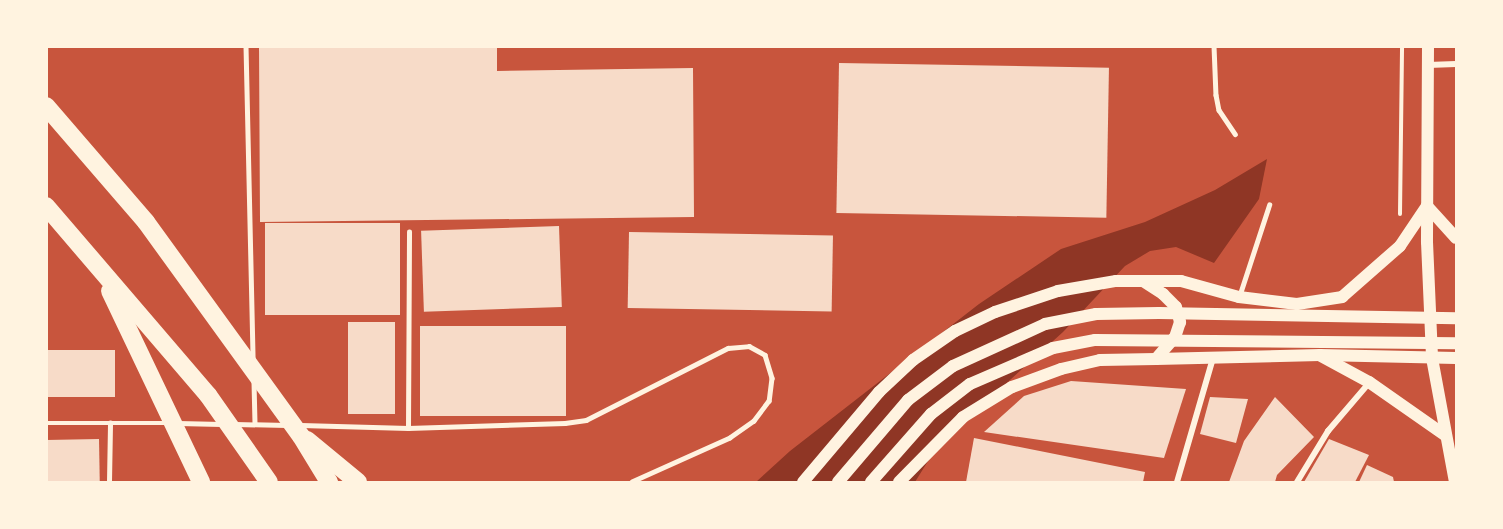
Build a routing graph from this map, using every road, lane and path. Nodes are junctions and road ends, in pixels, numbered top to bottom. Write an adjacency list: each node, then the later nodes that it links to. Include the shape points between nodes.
1 (246, 46): 28 (lane)
2 (1214, 46): 8 (lane, via 1216,95)
3 (1402, 46): 12 (path, via 1401,214)
4 (1428, 46): 6 (main road)
5 (1456, 64): 6 (street)
6 (1427, 65): 11 (main road)
7 (46, 106): 30 (highway, via 146,222)
8 (1235, 134)
9 (1269, 205): 17 (lane)
10 (46, 206): 15 (highway)
11 (1427, 206): 14 (main road); 17 (main road, via 1400,246 1342,297 1297,304); 22 (main road)
12 (1395, 222)
13 (409, 232): 29 (lane)
14 (1456, 238)
15 (103, 276): 35 (highway); 36 (highway, via 208,395)
16 (1142, 280): 17 (main road, via 1181,281); 24 (main road, via 1176,307 1180,322 1175,337); 40 (main road, via 1058,291 995,312 955,331 913,360 879,392)
17 (1239, 297)
18 (1456, 318): 41 (main road, via 1096,314 1046,324 953,366 908,400)
19 (1456, 344): 42 (main road, via 1105,340 1053,348 970,384 931,414)
20 (1320, 355): 21 (main road); 22 (main road); 25 (main road)
21 (1213, 358): 24 (main road); 44 (street)
22 (1432, 358): 23 (main road); 31 (main road)
23 (1456, 358)
24 (1156, 359): 43 (main road, via 1100,360 1012,387 963,417)
25 (1369, 382): 31 (main road); 45 (street, via 1328,431)
26 (46, 423): 27 (lane)
27 (110, 423): 28 (lane); 34 (lane)
28 (255, 424): 29 (lane)
29 (408, 428): 39 (lane, via 586,420 729,348 749,346 765,355 772,378 769,401 754,422 730,438)
30 (301, 436): 37 (highway); 38 (highway)
31 (1446, 436): 33 (main road)
32 (1456, 452): 33 (main road)
33 (1452, 465): 46 (main road)
34 (110, 483)
35 (201, 483)
36 (269, 483)
37 (329, 483)
38 (358, 483)
39 (632, 483)
40 (803, 483)
41 (837, 483)
42 (871, 483)
43 (899, 483)
44 (1176, 483)
45 (1297, 483)
46 (1455, 483)

